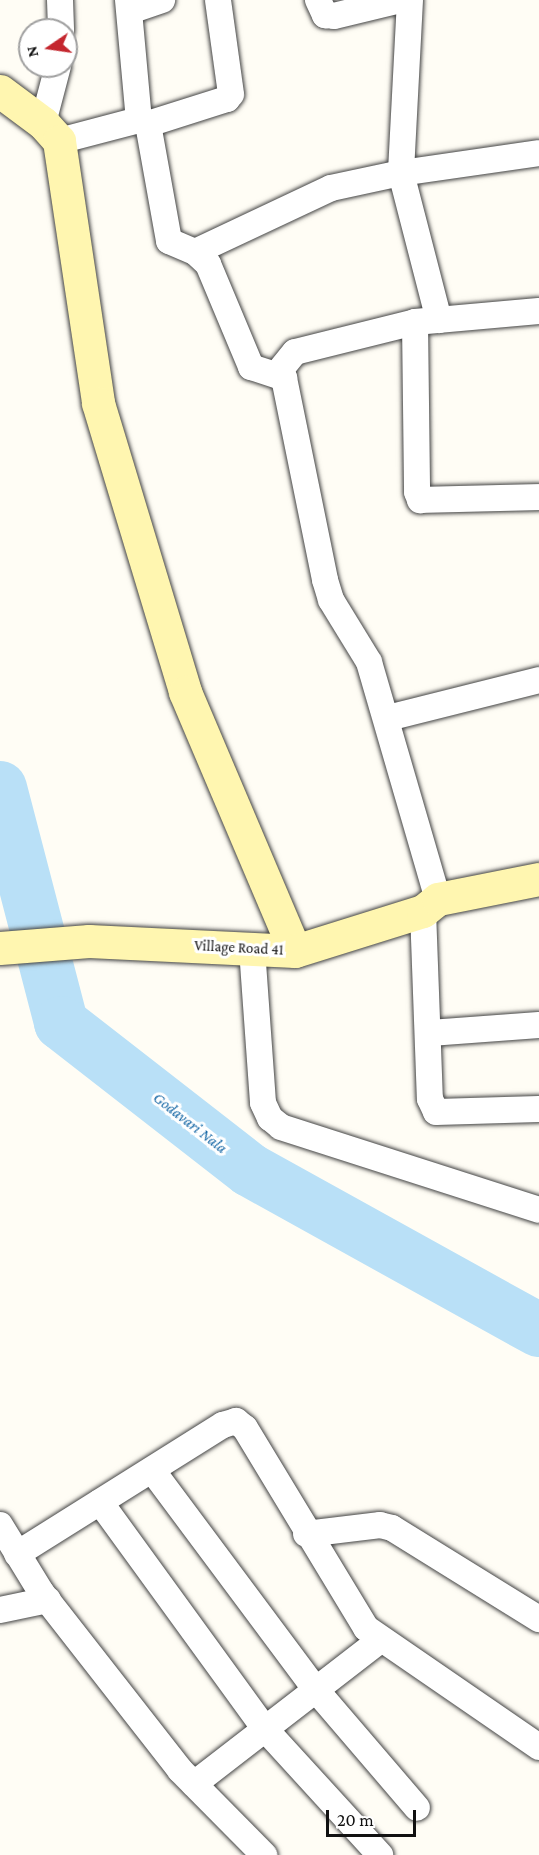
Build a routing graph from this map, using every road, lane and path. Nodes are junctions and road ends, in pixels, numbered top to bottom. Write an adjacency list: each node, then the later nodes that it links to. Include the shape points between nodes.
1 (60, 0): 8 (street)
2 (162, 0): 7 (street)
3 (218, 0): 11 (street, via 231,94 227,99)
4 (318, 0): 5 (street, via 325,15 334,16)
5 (400, 0)
6 (410, 0): 14 (street)
7 (129, 5): 11 (street)
8 (61, 18)
9 (57, 78): 12 (street)
10 (0, 91): 12 (street)
11 (144, 122): 12 (street); 15 (street, via 169,241)
12 (51, 132): 26 (street, via 98,403 185,692)
13 (539, 153): 14 (street)
14 (401, 173): 15 (street, via 331,188); 17 (street)
15 (195, 252): 18 (street, via 208,264 250,367)
16 (539, 311): 17 (street)
17 (427, 321): 18 (street, via 295,352); 19 (street, via 417,492 420,500)
18 (277, 374): 21 (street, via 288,387 331,600 369,662)
19 (539, 497)
20 (539, 680): 21 (street)
21 (388, 718): 23 (street)
22 (539, 879): 23 (street, Village Road 41)
23 (430, 905): 26 (street, Village Road 41); 28 (street)
24 (2, 948): 25 (street, Village Road 41, via 89,941)
25 (252, 949): 26 (street, Village Road 41); 30 (street, via 263,1103 270,1118 281,1127)
26 (295, 951)
27 (539, 1025): 28 (street)
28 (430, 1033): 29 (street, via 430,1099 436,1112)
29 (539, 1109)
30 (539, 1210)
31 (152, 1470): 32 (street); 34 (street, via 236,1421 245,1428); 40 (street)
32 (100, 1502): 35 (street); 41 (street)
33 (0, 1525): 35 (street)
34 (306, 1534): 38 (street, via 380,1525 392,1528); 39 (street, via 354,1612)
35 (17, 1554): 36 (street)
36 (48, 1600): 37 (street); 43 (street)
37 (0, 1610)
38 (539, 1619)
39 (380, 1640): 40 (street); 42 (street)
40 (316, 1690): 41 (street); 44 (street)
41 (265, 1729): 43 (street); 46 (street)
42 (539, 1746)
43 (194, 1784): 45 (street)
44 (417, 1808)
45 (264, 1855)
46 (380, 1855)

